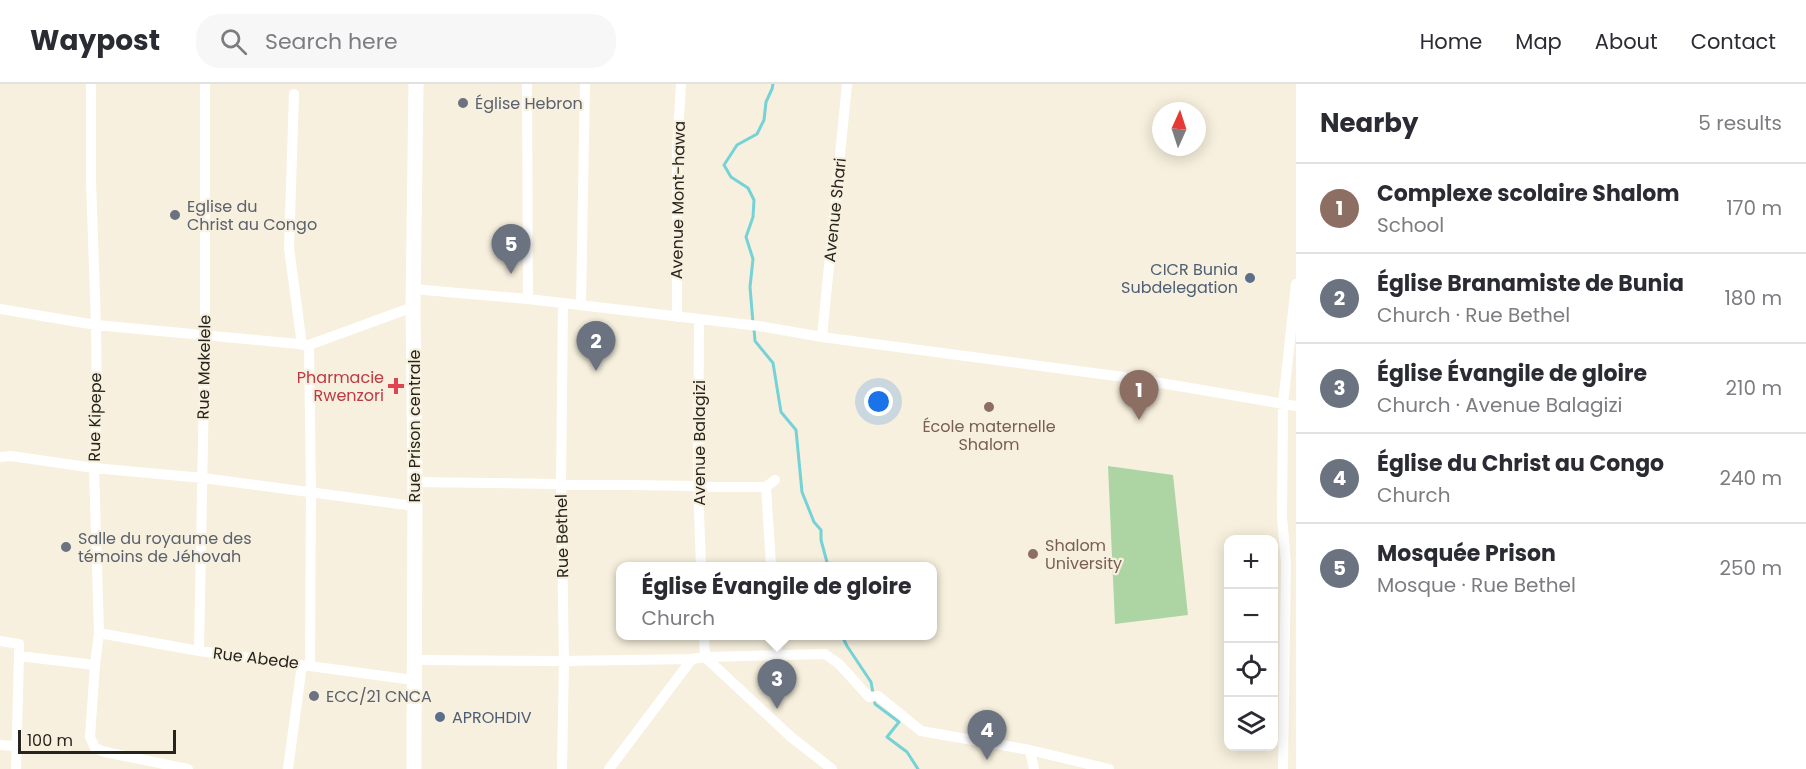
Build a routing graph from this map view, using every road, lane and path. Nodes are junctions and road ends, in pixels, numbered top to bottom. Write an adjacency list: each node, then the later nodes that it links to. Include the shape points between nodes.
1 (91, 84): 18 (street, Rue Kipepe)
2 (205, 84): 19 (street, Rue Makelele)
3 (416, 84): 10 (street, Rue Prison centrale)
4 (527, 84): 11 (street)
5 (585, 84): 13 (street)
6 (681, 84): 16 (street, Avenue Mont-hawa)
7 (847, 84): 20 (street, Avenue Shari)
8 (294, 94): 21 (street, via 289,248)
9 (1296, 284): 22 (street)
10 (413, 289): 11 (street); 14 (street, Rue Prison centrale)
11 (528, 299): 12 (street)
12 (563, 303): 13 (street); 29 (street, Rue Bethel)
13 (581, 304): 16 (street)
14 (413, 307): 21 (street); 28 (street, Rue Prison centrale)
15 (0, 309): 18 (street)
16 (677, 317): 17 (street)
17 (699, 320): 20 (street); 30 (street, Avenue Balagizi)
18 (96, 325): 19 (street); 25 (street, Rue Kipepe)
19 (205, 337): 21 (street); 26 (street, Rue Makelele)
20 (822, 337): 22 (street, via 1131,378)
21 (305, 345): 32 (street)
22 (1283, 404): 23 (street); 62 (street)
23 (1296, 406)
24 (0, 457): 25 (street)
25 (94, 468): 26 (street); 36 (street, Rue Kipepe)
26 (203, 478): 32 (street); 40 (street, Rue Makelele)
27 (775, 480): 31 (street)
28 (415, 482): 29 (street); 33 (street, Rue Prison centrale)
29 (561, 485): 30 (street); 46 (street, Rue Bethel)
30 (698, 485): 31 (street); 34 (street, Avenue Balagizi)
31 (766, 487): 35 (street)
32 (311, 492): 33 (street); 47 (street)
33 (414, 506): 45 (street, Rue Prison centrale)
34 (701, 562)
35 (771, 562)
36 (99, 633): 40 (street, Rue Abede); 48 (street, Rue Kipepe)
37 (704, 640): 43 (street)
38 (776, 640): 42 (street)
39 (0, 641): 41 (street, via 19,644)
40 (199, 651): 47 (street, Rue Abede)
41 (19, 656): 48 (street); 51 (street)
42 (778, 656): 43 (street); 52 (street, via 825,654 921,731)
43 (705, 657): 44 (street); 59 (street, via 791,737)
44 (692, 659): 46 (street); 58 (street)
45 (414, 660): 46 (street); 49 (street, Rue Prison centrale)
46 (564, 661): 57 (street, Rue Bethel)
47 (306, 665): 49 (street, Rue Abede); 55 (street)
48 (95, 666): 54 (street, Rue Kipepe, via 90,737 94,748)
49 (413, 680): 56 (street, Rue Prison centrale)
50 (0, 745): 51 (street)
51 (16, 746): 53 (street)
52 (1030, 750): 60 (street); 61 (street)
53 (16, 769)
54 (188, 769)
55 (288, 769)
56 (414, 769)
57 (562, 769)
58 (610, 769)
59 (832, 769)
60 (1034, 769)
61 (1109, 769)
62 (1283, 769)

